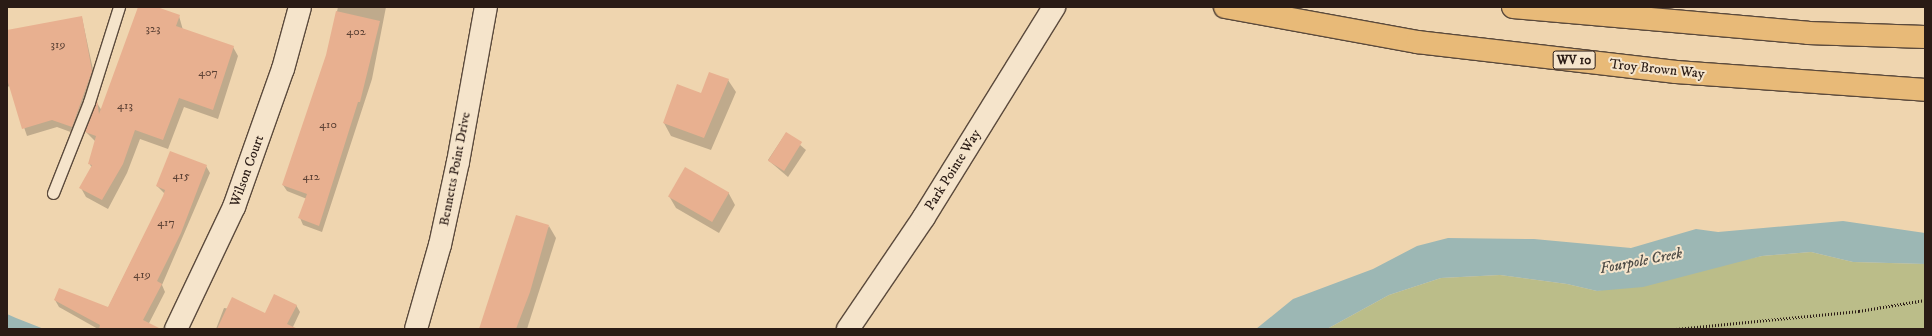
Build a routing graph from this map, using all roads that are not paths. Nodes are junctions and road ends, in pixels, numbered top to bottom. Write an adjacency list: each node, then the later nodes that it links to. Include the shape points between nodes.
1 (119, 7): 9 (lane, via 89,102)
2 (486, 7): 11 (street, Bennetts Point Drive, via 440,246)
3 (1054, 7): 12 (street, Park Pointe Way, via 924,217)
4 (1225, 7): 8 (main road, Troy Brown Way / WV 10, via 1440,45 1676,72)
5 (1513, 7): 7 (main road, via 1808,33)
6 (297, 8): 10 (street, Wilson Court, via 283,69 228,223)
7 (1925, 37)
8 (1925, 90)
9 (53, 193)
10 (176, 329)
11 (416, 329)
12 (848, 329)

